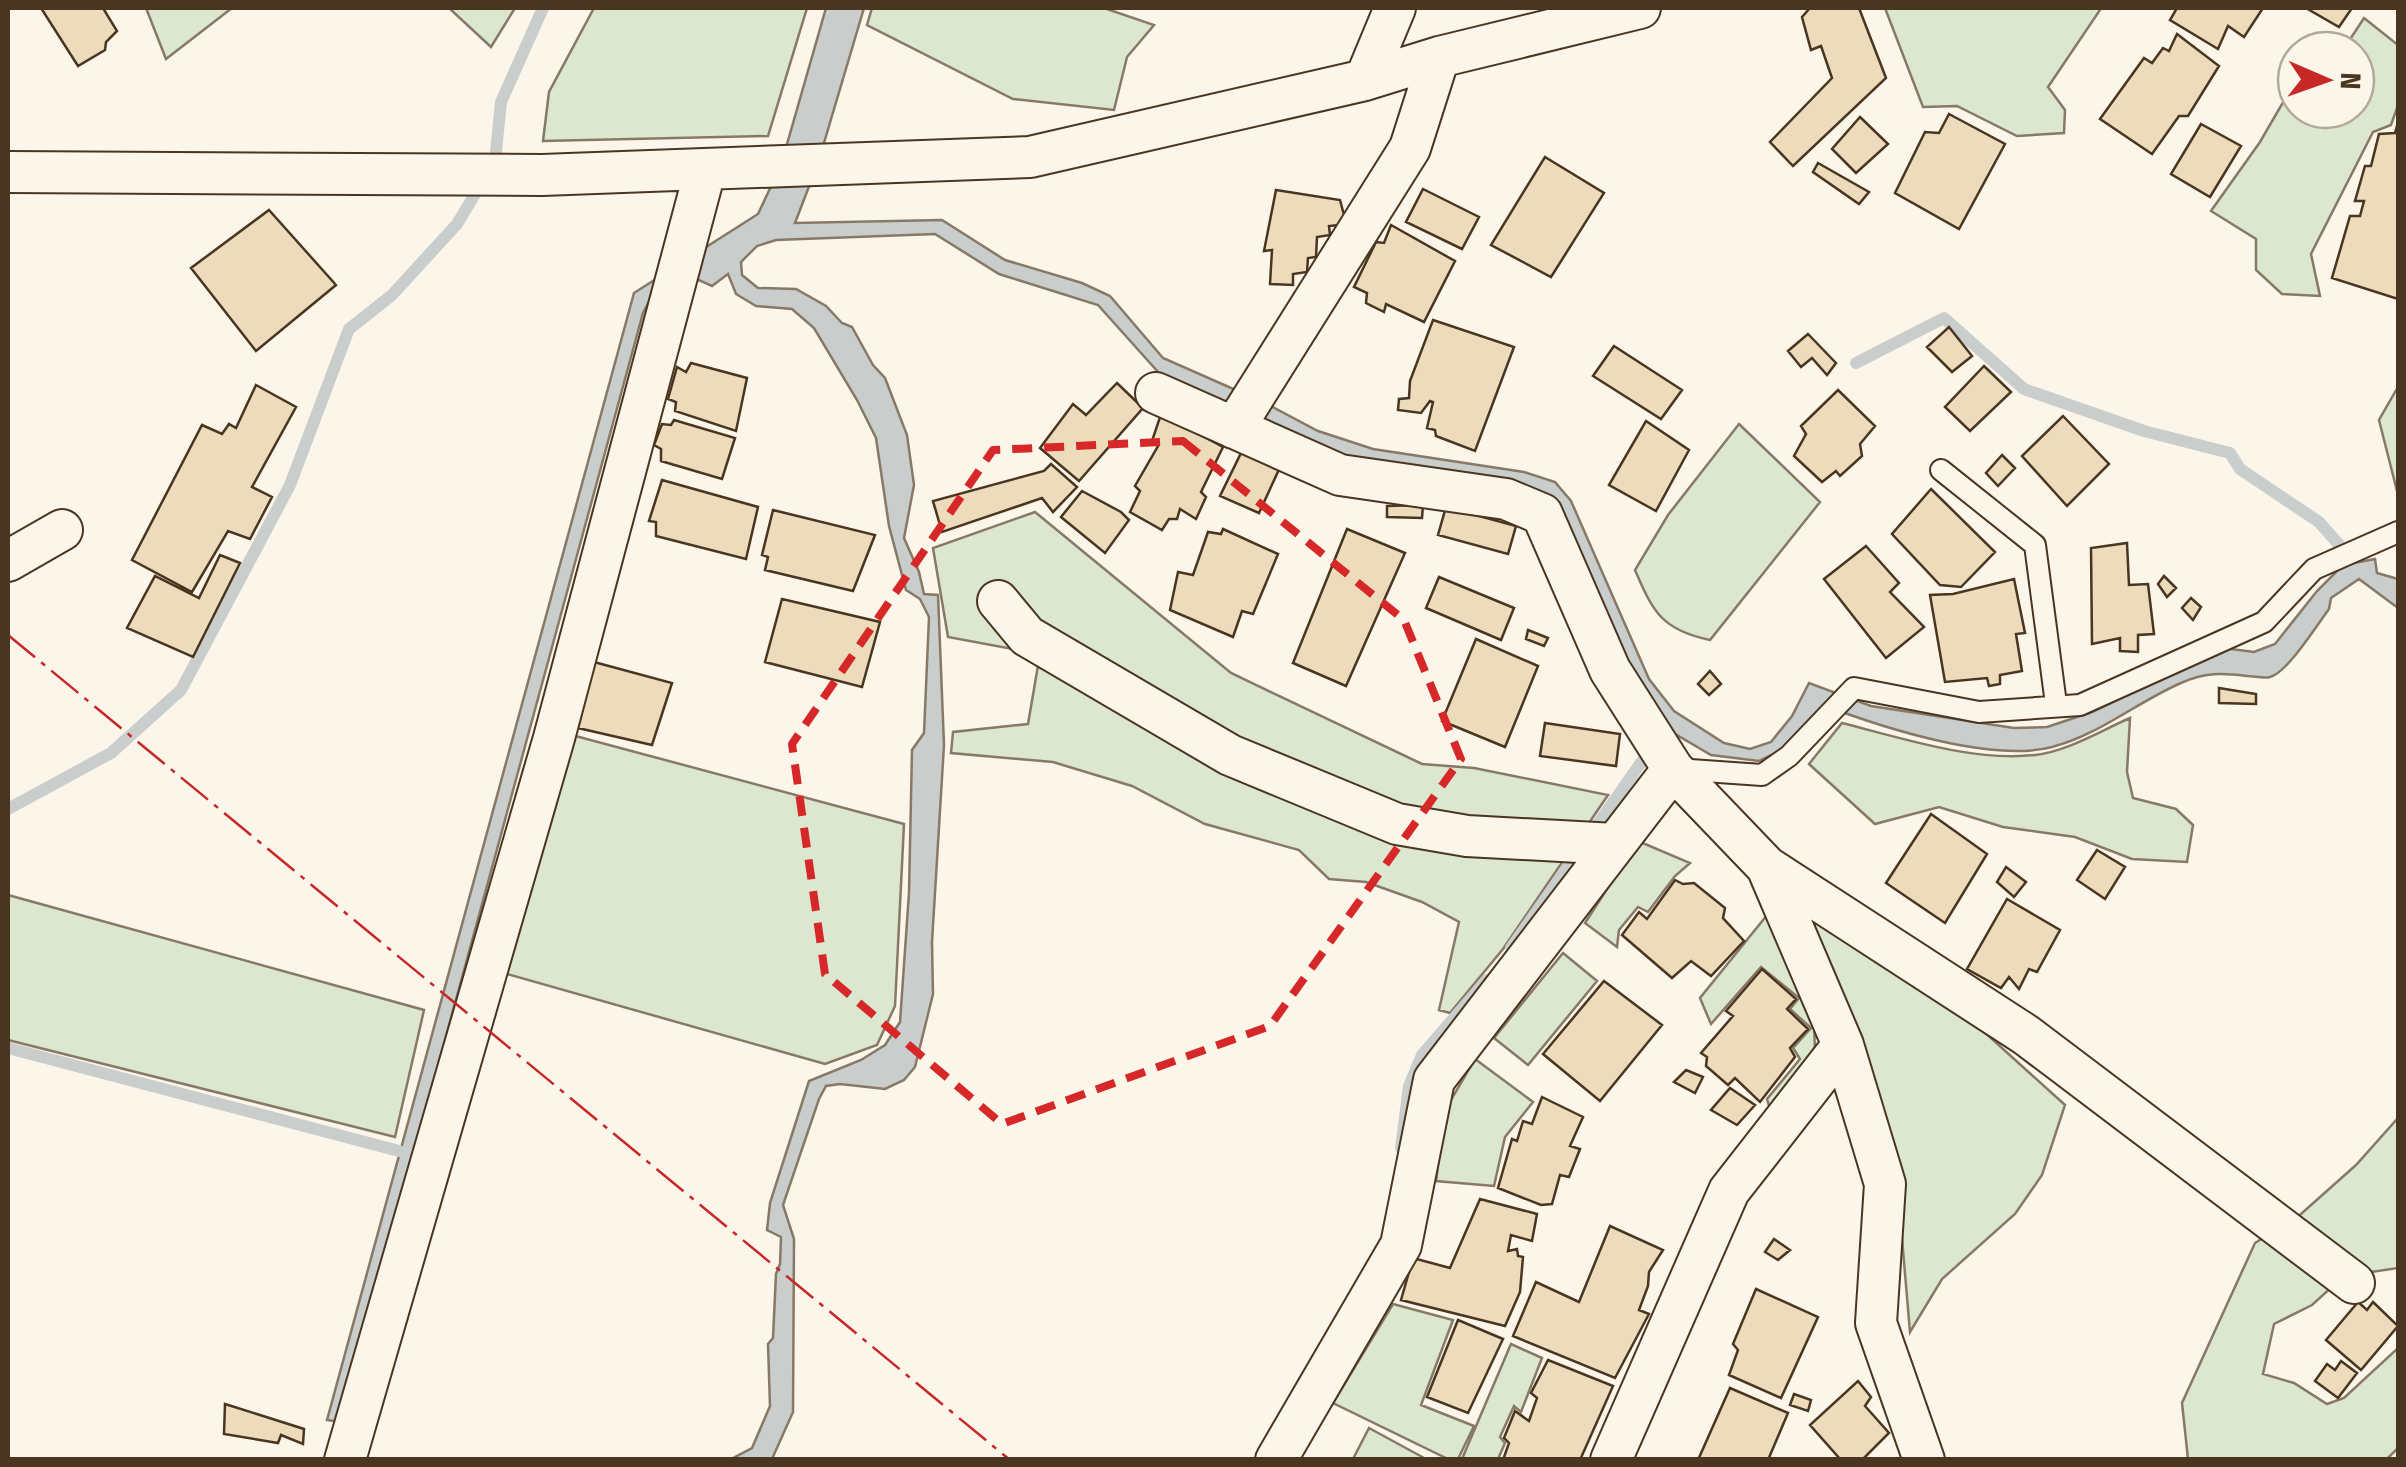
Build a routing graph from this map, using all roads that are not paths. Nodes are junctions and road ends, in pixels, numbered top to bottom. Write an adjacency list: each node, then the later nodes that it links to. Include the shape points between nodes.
1 (1395, 8): 4 (street)
2 (1640, 8): 3 (street)
3 (1439, 58): 4 (street); 8 (street, via 1410,148)
4 (1365, 80): 6 (street, via 1030,157)
5 (8, 172): 6 (street)
6 (705, 172): 20 (street, via 554,738)
7 (1156, 393): 8 (street)
8 (1234, 428): 15 (street, via 1340,475 1506,499 1542,514 1610,670)
9 (1941, 470): 14 (lane, via 2035,545)
10 (62, 530): 12 (street)
11 (2398, 532): 14 (lane, via 2314,569 2264,622 2080,705)
12 (8, 561)
13 (998, 601): 16 (street, via 1026,636 1230,755 1397,824 1466,836)
14 (2056, 704): 15 (lane, via 1979,712 1854,688 1790,756 1762,775)
15 (1673, 769): 16 (street); 17 (street)
16 (1615, 844): 21 (street, via 1434,1080 1402,1245)
17 (1767, 866): 18 (street); 19 (street, via 2026,1035)
18 (1843, 1045): 22 (street, via 1729,1191); 23 (street, via 1885,1184 1876,1324)
19 (2354, 1284)
20 (345, 1460)
21 (1276, 1460)
22 (1612, 1460)
23 (1924, 1460)

